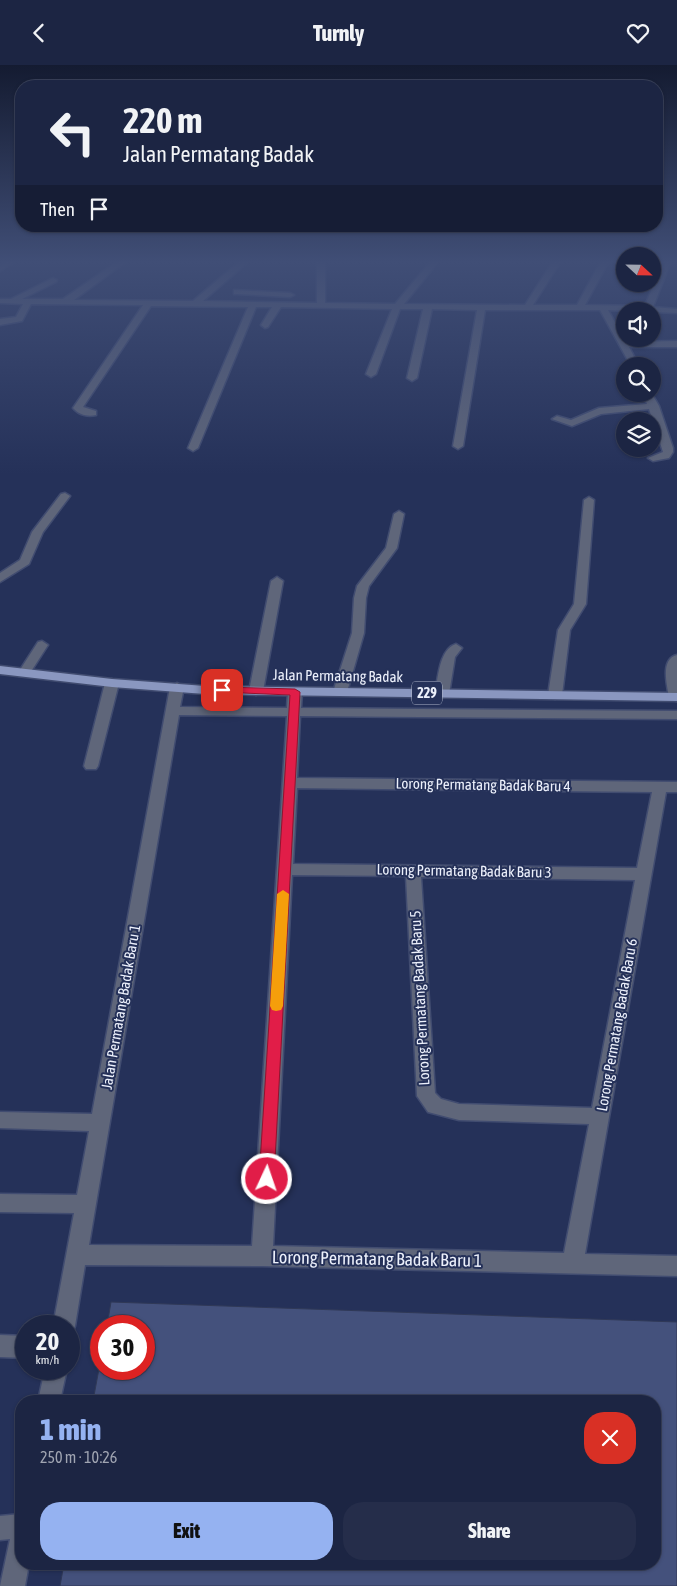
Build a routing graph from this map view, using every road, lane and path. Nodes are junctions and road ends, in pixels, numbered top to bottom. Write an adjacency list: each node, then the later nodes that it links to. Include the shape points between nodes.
1 (129, 332): 12 (street, via 78,408)
2 (241, 332): 15 (street)
3 (387, 332): 8 (street)
4 (422, 332): 9 (street)
5 (477, 332): 14 (street)
6 (661, 345): 7 (street)
7 (677, 345)
8 (371, 375)
9 (412, 378)
10 (652, 402): 11 (street)
11 (654, 406): 13 (street, via 599,411 572,423); 16 (street, via 668,452 665,456)
12 (94, 413)
13 (556, 419)
14 (458, 446)
15 (193, 448)
16 (653, 458)
17 (65, 496): 20 (street, via 38,532 25,562)
18 (589, 500): 33 (street, via 580,604 564,630)
19 (399, 514): 31 (street, via 389,553 363,584 359,603 360,624)
20 (0, 578)
21 (278, 581): 29 (street)
22 (42, 645): 26 (street)
23 (456, 647): 32 (street, via 448,657)
24 (677, 659): 34 (street, via 672,676)
25 (0, 670): 26 (main road, Jalan Permatang Badak / 229)
26 (24, 673): 27 (main road, Jalan Permatang Badak / 229)
27 (112, 683): 28 (main road, Jalan Permatang Badak / 229); 38 (street)
28 (177, 687): 29 (main road, Jalan Permatang Badak / 229); 35 (street, Jalan Permatang Badak Baru 1)
29 (256, 691): 30 (main road, Jalan Permatang Badak / 229)
30 (295, 692): 31 (main road, Jalan Permatang Badak / 229); 36 (street)
31 (340, 692): 32 (main road, Jalan Permatang Badak / 229)
32 (442, 693): 33 (main road, Jalan Permatang Badak / 229)
33 (555, 695): 34 (main road, Jalan Permatang Badak / 229)
34 (677, 697)
35 (173, 711): 36 (street); 46 (street, Jalan Permatang Badak Baru 1)
36 (294, 713): 37 (street); 39 (street)
37 (677, 715)
38 (91, 766)
39 (289, 783): 40 (street, Lorong Permatang Badak Baru 4); 41 (street)
40 (668, 787): 43 (street, Lorong Permatang Badak Baru 6)
41 (284, 869): 42 (street, Lorong Permatang Badak Baru 3); 50 (street)
42 (413, 870): 43 (street, Lorong Permatang Badak Baru 3); 44 (street, Lorong Permatang Badak Baru 5, via 426,1096 435,1105 459,1112)
43 (644, 874): 44 (street, Lorong Permatang Badak Baru 6)
44 (601, 1116): 51 (street, Lorong Permatang Badak Baru 6)
45 (0, 1120): 46 (street)
46 (101, 1123): 48 (street, Jalan Permatang Badak Baru 1)
47 (0, 1203): 48 (street)
48 (87, 1204): 49 (street, Jalan Permatang Badak Baru 1)
49 (78, 1255): 50 (street, Lorong Permatang Badak Baru 1); 53 (street, Jalan Permatang Badak Baru 1)
50 (262, 1256): 51 (street, Lorong Permatang Badak Baru 1)
51 (573, 1263): 52 (street, Lorong Permatang Badak Baru 1)
52 (677, 1266)
53 (66, 1315)
54 (0, 1346): 55 (street)
55 (15, 1347)
56 (54, 1380): 57 (street)
57 (51, 1395)
58 (15, 1527): 59 (street)
59 (0, 1528)
60 (15, 1570): 61 (street)
61 (12, 1586)

